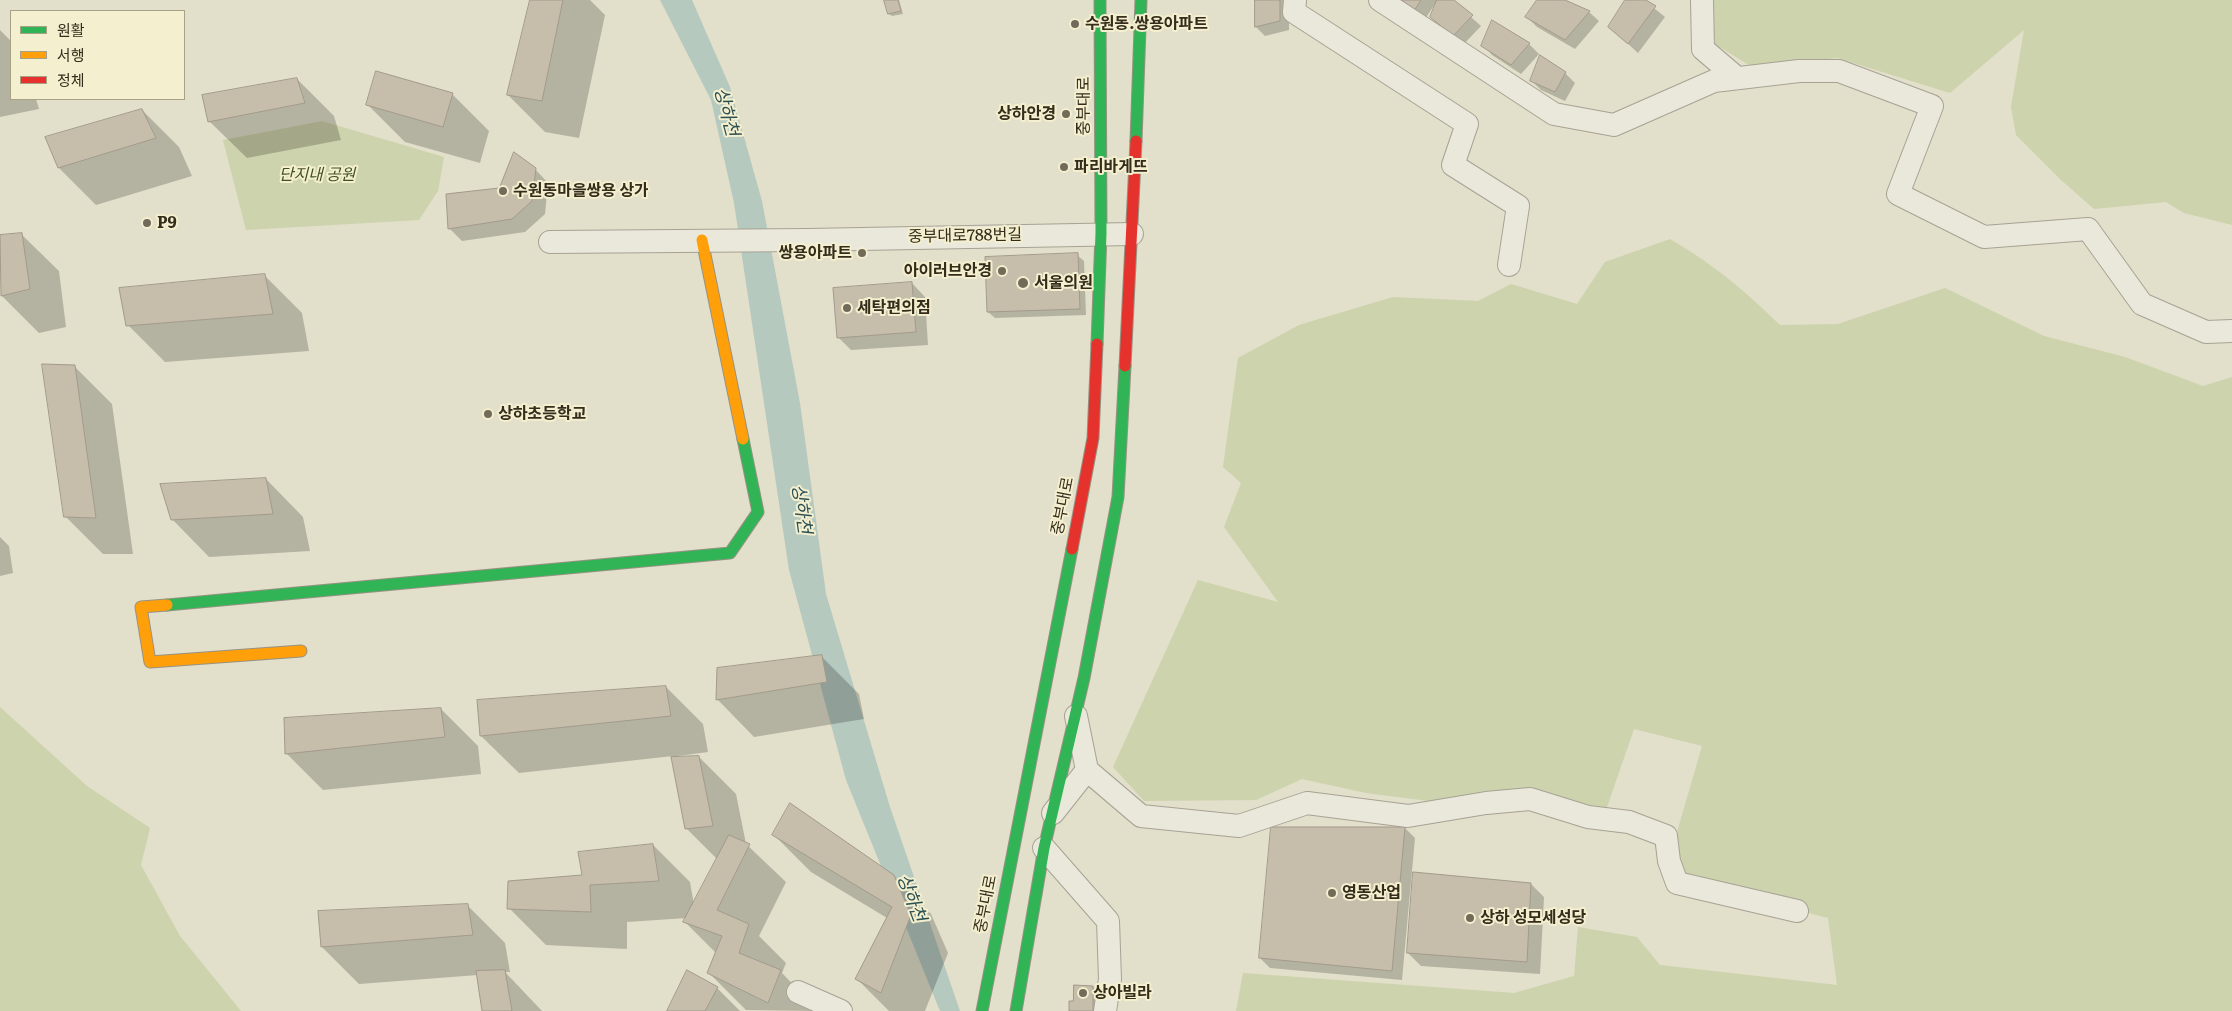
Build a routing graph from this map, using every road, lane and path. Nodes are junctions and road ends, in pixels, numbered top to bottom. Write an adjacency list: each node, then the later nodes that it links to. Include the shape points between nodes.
1 (1100, 0): 7 (main road, 중부대로)
2 (1141, 0): 8 (main road)
3 (1295, 0): 11 (street, via 1294,12 1467,124 1452,165 1518,206)
4 (1380, 0): 6 (street, via 1554,114 1614,125 1714,81)
5 (1702, 0): 6 (street, via 1703,49)
6 (1737, 78): 12 (street, via 1799,71 1839,71 1932,106 1898,194 1984,237 2088,228 2142,304 2206,332)
7 (1101, 234): 8 (street, 중부대로788번길); 9 (street, 중부대로788번길); 21 (main road, 중부대로, via 1093,438)
8 (1132, 234): 14 (main road, via 1118,497)
9 (702, 240): 10 (street); 13 (main road, via 758,512 730,553 141,607 150,662)
10 (550, 242)
11 (1509, 265)
12 (2232, 331)
13 (301, 651)
14 (1075, 714): 15 (street); 16 (main road)
15 (1087, 770): 16 (street); 18 (street, via 1141,816 1239,826 1307,803 1408,816 1530,799 1588,817 1629,822 1666,836 1669,861 1677,883)
16 (1052, 814): 17 (main road)
17 (1044, 848): 22 (main road); 23 (street, via 1108,921 1110,979)
18 (1797, 911)
19 (798, 992): 20 (street)
20 (841, 1011)
21 (982, 1011)
22 (1016, 1011)
23 (1105, 1011)

